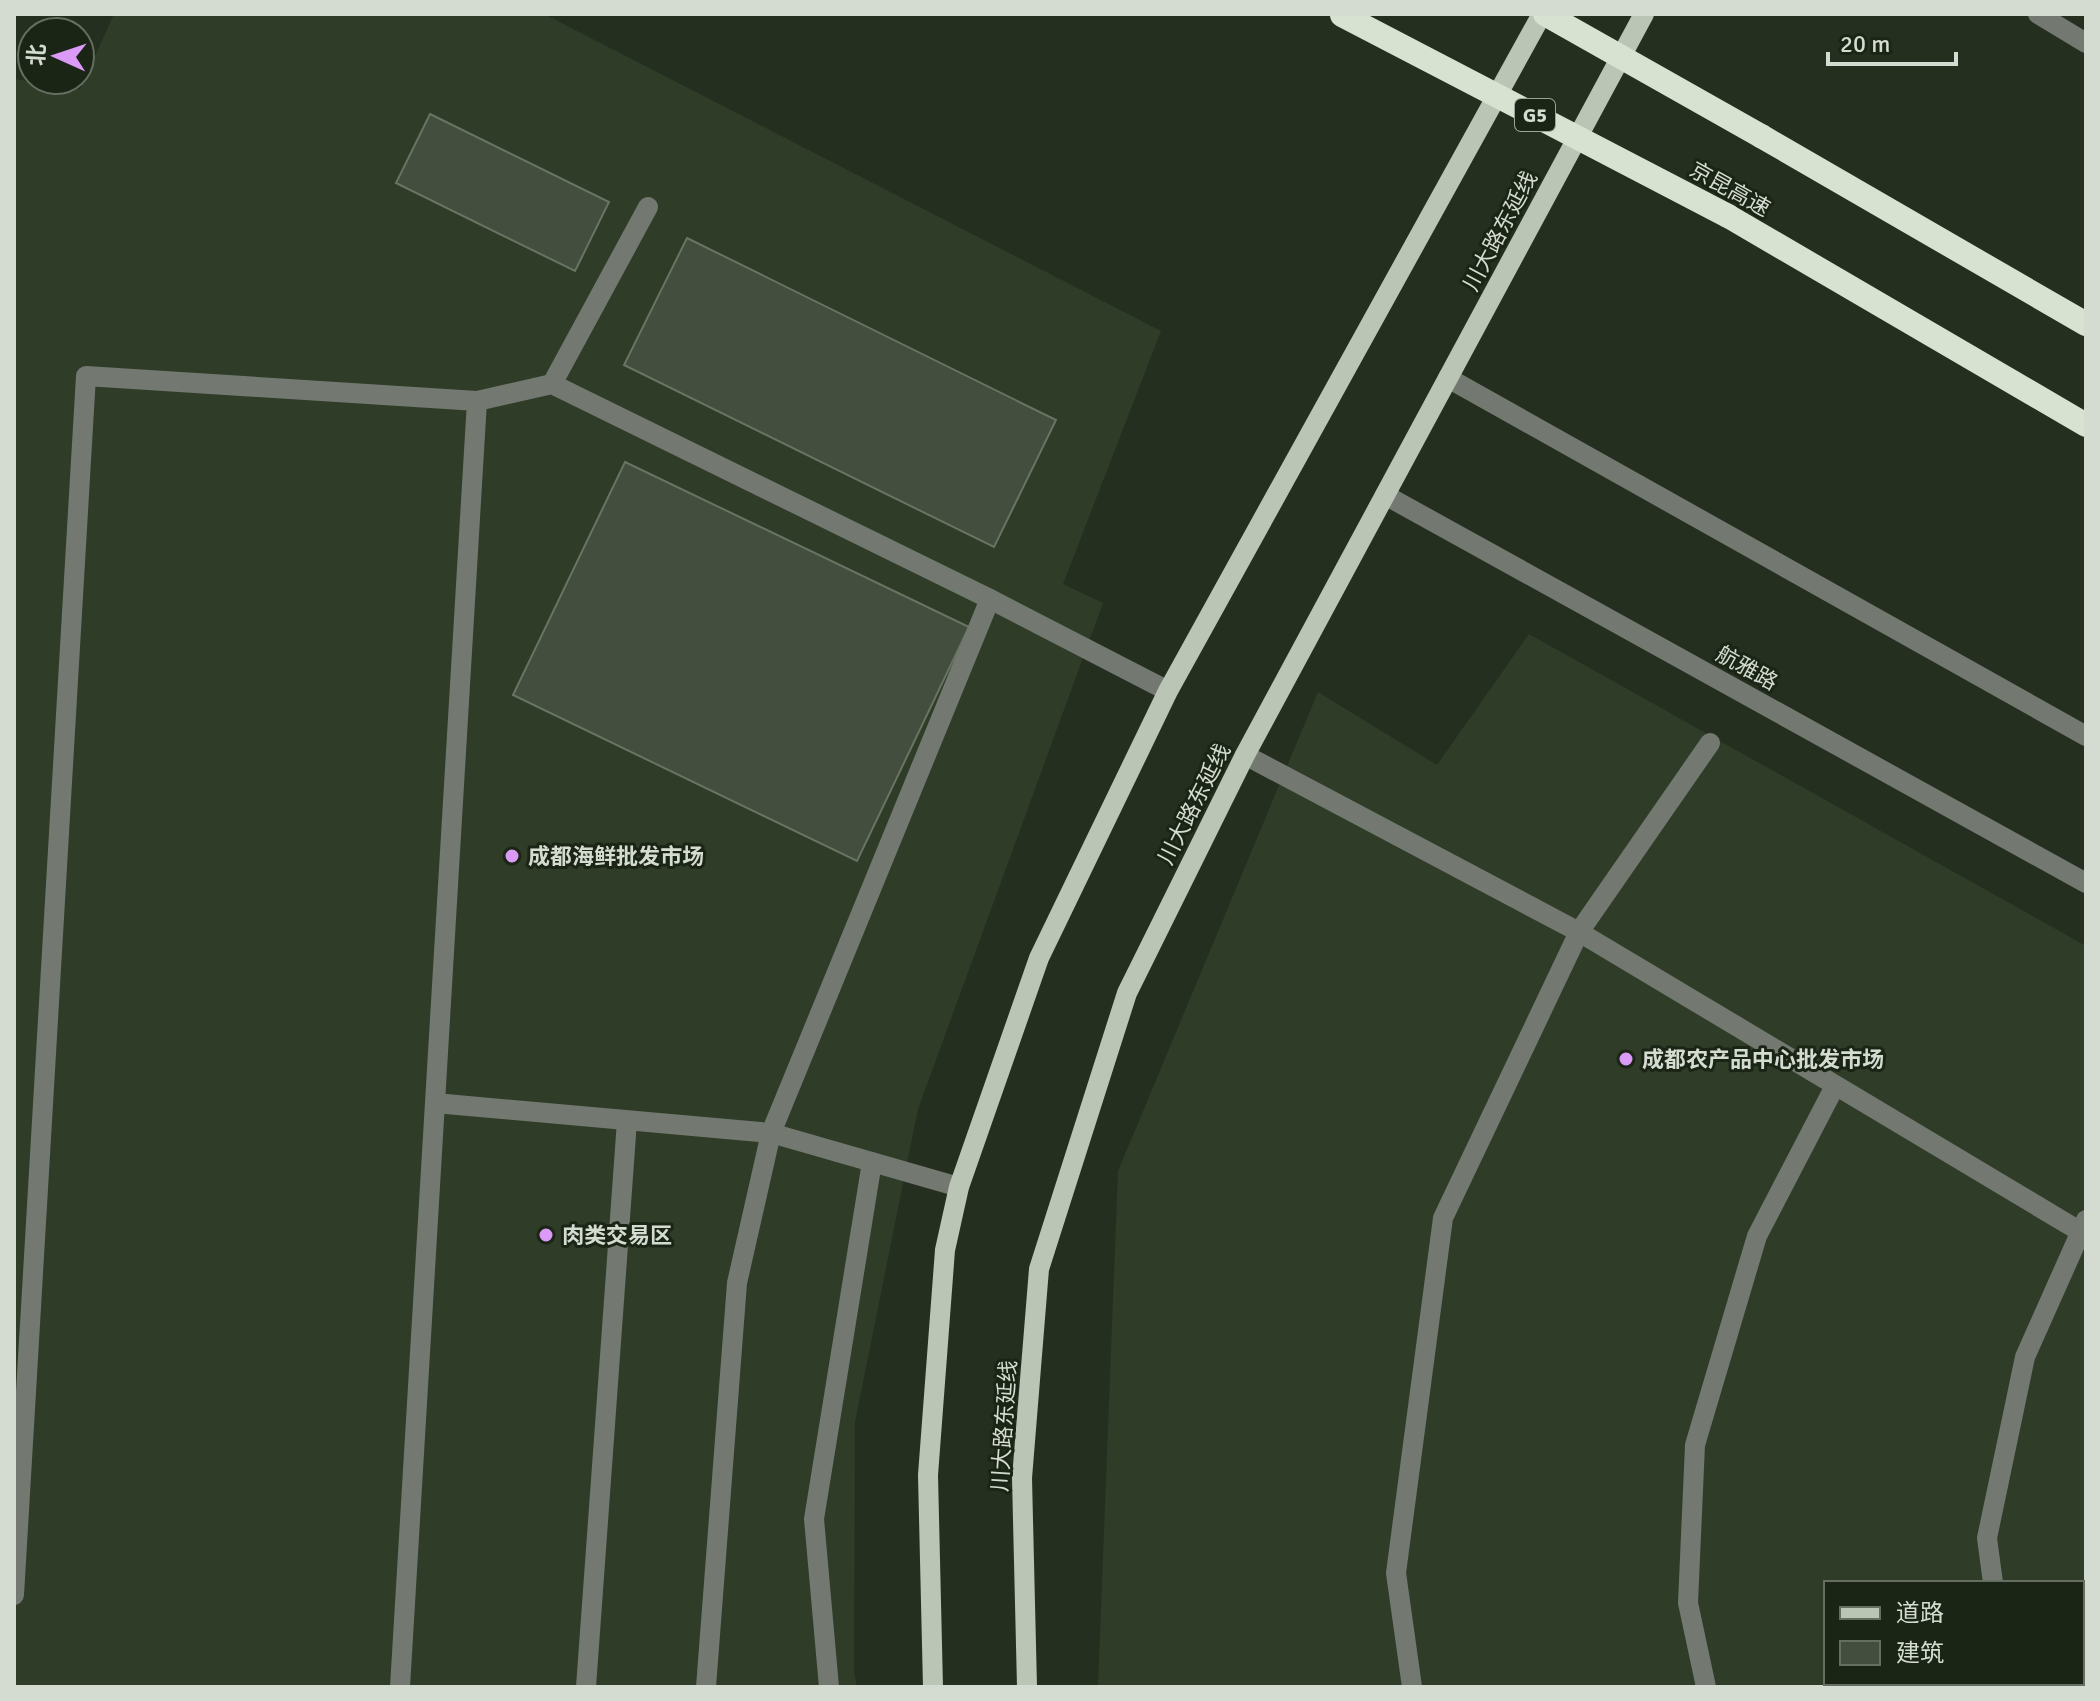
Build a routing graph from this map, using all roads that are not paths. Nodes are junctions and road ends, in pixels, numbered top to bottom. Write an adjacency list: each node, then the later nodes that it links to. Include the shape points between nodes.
1 (1341, 14): 11 (highway, 京昆高速 / G5, bridge, via 1728,216)
2 (1543, 14): 7 (highway, bridge); 14 (main road)
3 (1644, 14): 8 (main road, 川大路东延线)
4 (2038, 14): 5 (street)
5 (2086, 43)
6 (648, 207): 9 (street)
7 (2086, 324)
8 (1448, 378): 12 (main road, 川大路东延线); 15 (street)
9 (552, 384): 10 (street); 13 (street)
10 (477, 401): 21 (street); 28 (street, via 86,376)
11 (2086, 425)
12 (1385, 495): 17 (main road, 川大路东延线); 18 (street, 航雅路)
13 (990, 599): 14 (street); 23 (street)
14 (1168, 691): 25 (main road, via 1039,958)
15 (2086, 736)
16 (1710, 743): 19 (street)
17 (1245, 755): 19 (street); 34 (main road, 川大路东延线, via 1127,993 1039,1269 1022,1478)
18 (2086, 883)
19 (1579, 932): 20 (street); 35 (street, via 1443,1218 1396,1573)
20 (1835, 1086): 26 (street); 36 (street, via 1757,1236 1695,1445 1688,1603)
21 (435, 1103): 22 (street); 29 (street)
22 (627, 1121): 23 (street); 30 (street)
23 (771, 1133): 24 (street); 31 (street, via 737,1283)
24 (872, 1162): 25 (street); 32 (street, via 814,1519)
25 (959, 1187): 33 (main road, via 945,1250 928,1475)
26 (2084, 1228): 27 (street, via 2025,1357 1987,1538)
27 (1993, 1581)
28 (14, 1595)
29 (400, 1687)
30 (586, 1687)
31 (706, 1687)
32 (829, 1687)
33 (933, 1687)
34 (1027, 1687)
35 (1412, 1687)
36 (1706, 1687)

